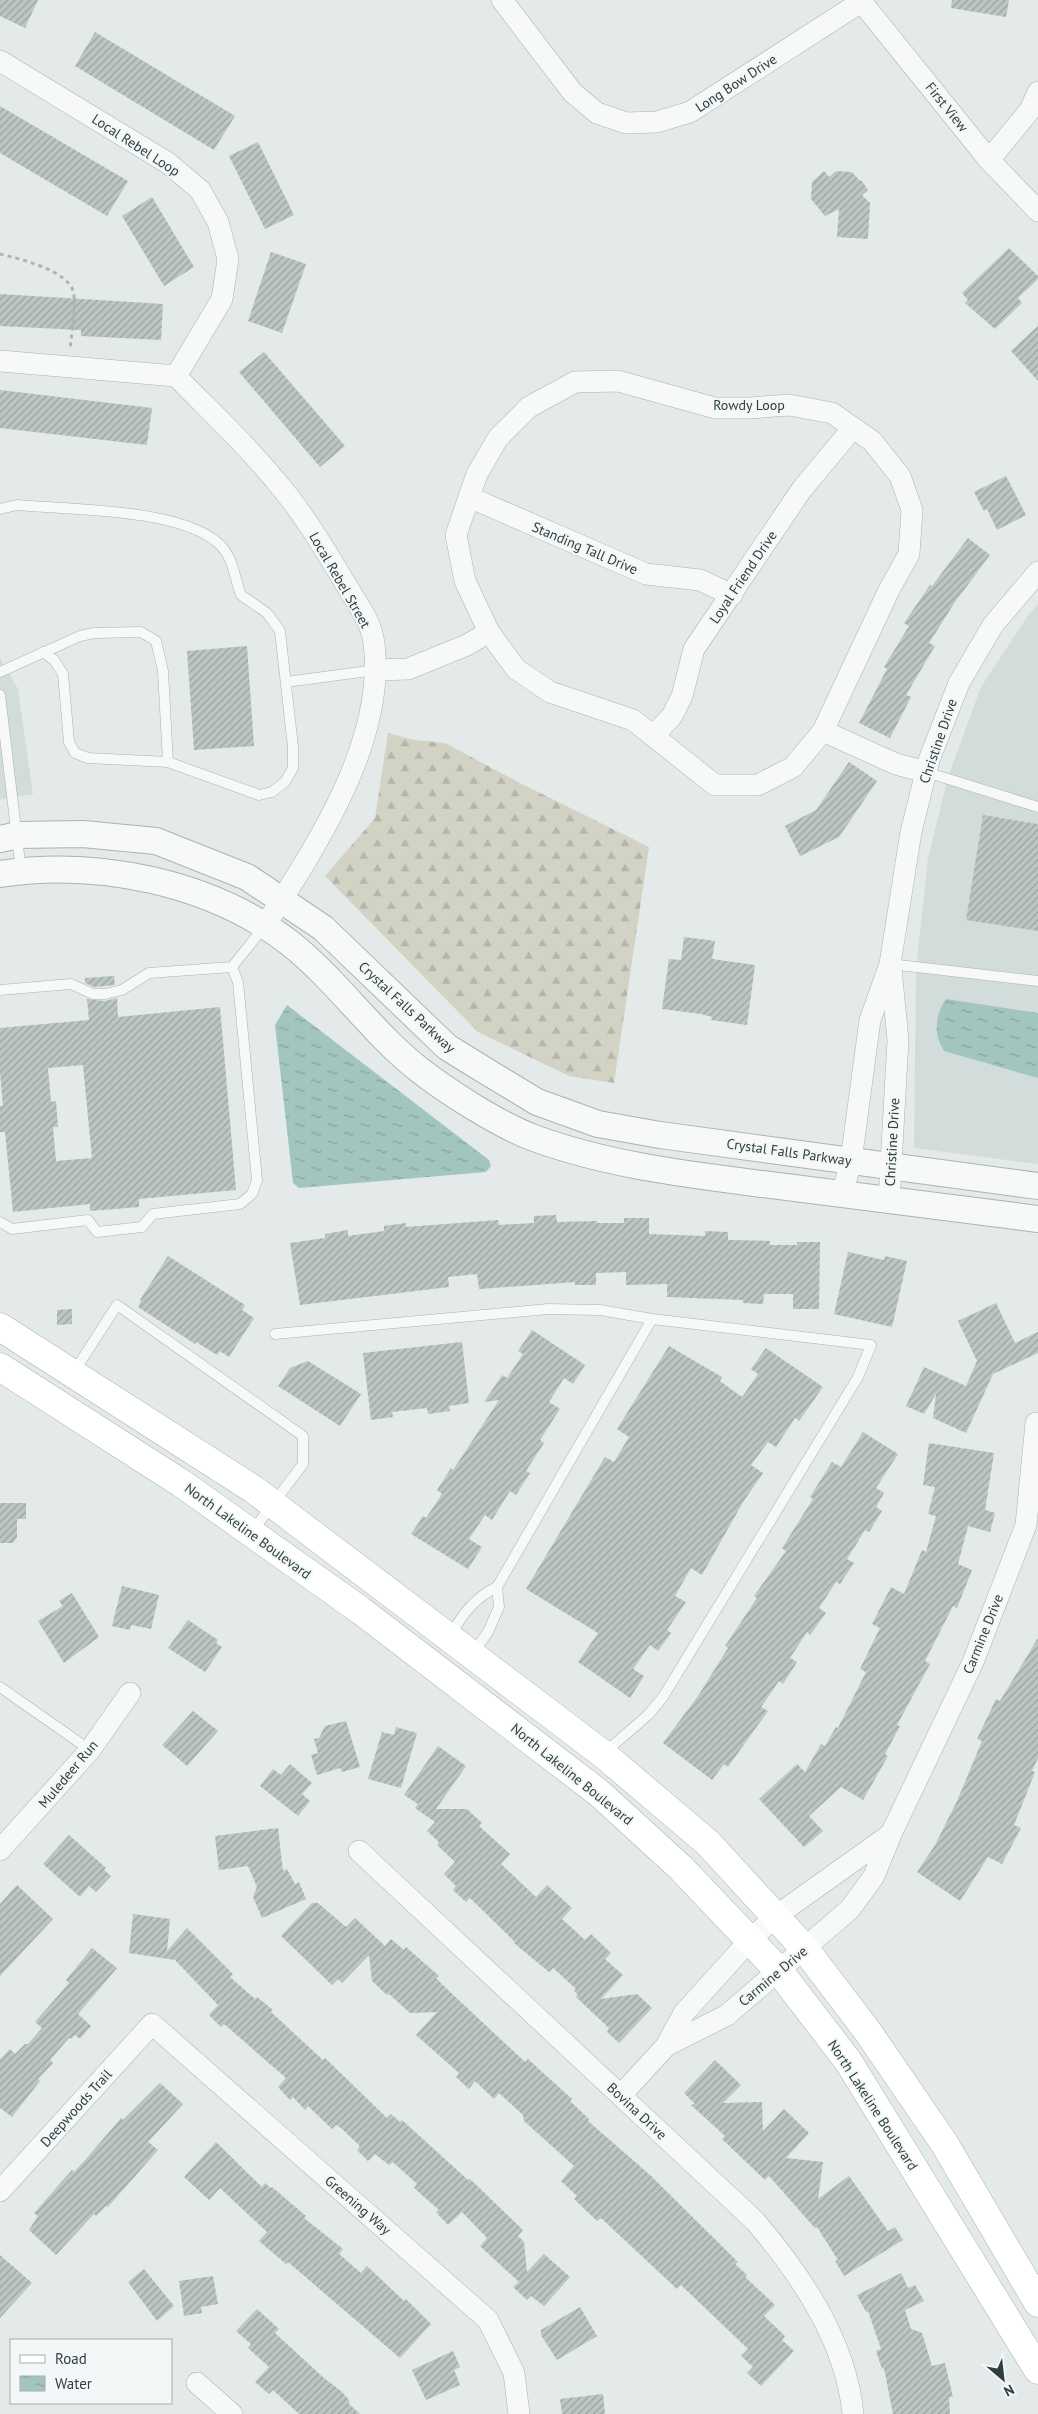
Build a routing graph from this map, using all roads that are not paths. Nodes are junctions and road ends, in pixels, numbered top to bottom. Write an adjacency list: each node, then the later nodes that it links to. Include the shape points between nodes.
1 (502, 0): 2 (street, Long Bow Drive, via 573,93 597,114 626,123 657,122 690,112)
2 (861, 1): 5 (street, First View)
3 (0, 61): 8 (street, Local Rebel Loop, via 168,163 200,190 218,222 228,259 222,299)
4 (1038, 92): 5 (street, via 1030,110)
5 (989, 160): 6 (street, First View)
6 (1038, 211)
7 (0, 361): 8 (street)
8 (176, 376): 16 (street, Local Rebel Street, via 276,480 317,537 368,621 374,642)
9 (853, 428): 10 (street, Rowdy Loop, via 832,414 789,404 716,408 618,380 576,382 529,406 498,438 477,474); 13 (street, Loyal Friend Drive, via 802,489); 20 (street, Rowdy Loop, via 872,441 900,476 912,510 909,554)
10 (469, 497): 13 (street, Standing Tall Drive, via 646,574 700,580); 14 (street, Rowdy Loop, via 456,535 465,581)
11 (0, 509): 18 (lane, via 17,505 135,515 164,519 205,534 229,557 241,595 267,613 280,631)
12 (1038, 572): 23 (street, Christine Drive, via 993,625 959,683)
13 (732, 595): 21 (street, Loyal Friend Drive, via 694,649 682,696 672,716)
14 (489, 632): 16 (street, via 467,645 408,669); 21 (street, Rowdy Loop, via 516,669 550,692 633,720)
15 (43, 652): 17 (lane); 22 (lane, via 54,660 63,674 69,742 75,752 88,758); 22 (lane, via 94,633 140,632 156,641 163,671)
16 (376, 670): 18 (lane); 27 (street, Local Rebel Street, via 372,705 355,764 331,818)
17 (0, 672)
18 (286, 682): 22 (lane, via 293,768 272,792 259,795)
19 (0, 695): 25 (lane)
20 (823, 731): 21 (street, Rowdy Loop, via 793,767 758,785 715,785); 23 (street, via 896,764)
21 (653, 736)
22 (168, 762)
23 (926, 772): 24 (lane); 29 (street, Christine Drive, via 911,832)
24 (1038, 807)
25 (9, 837): 26 (lane); 27 (street, Crystal Falls Parkway, via 83,834 156,841 247,877)
26 (11, 872): 28 (street, via 71,869 131,875 192,890)
27 (282, 898): 28 (street, Local Rebel Street); 33 (street, Crystal Falls Parkway, via 323,928 447,1047 537,1102 598,1124 660,1136)
28 (264, 927): 30 (lane); 36 (street, via 291,944 416,1067 474,1106 530,1137 591,1157 662,1172)
29 (890, 964): 31 (lane); 33 (street, Christine Drive, via 870,1020); 34 (street, Christine Drive, via 898,1040)
30 (232, 968): 32 (lane, via 149,973 122,990 105,994 93,994 71,984); 39 (lane, via 238,982 257,1180 252,1194 240,1204 153,1214 142,1227 97,1232 88,1220 12,1229)
31 (1038, 982)
32 (0, 990)
33 (851, 1161): 34 (street, Crystal Falls Parkway); 36 (street, Christine Drive)
34 (892, 1167): 35 (street, Crystal Falls Parkway); 37 (street, Christine Drive)
35 (1038, 1186)
36 (842, 1195): 37 (street)
37 (889, 1200): 38 (street)
38 (1038, 1219)
39 (0, 1222)
40 (652, 1319): 42 (lane, via 600,1310 548,1309); 48 (lane); 54 (lane, via 871,1345 858,1378 663,1697 648,1715)
41 (0, 1327): 44 (main road)
42 (275, 1334)
43 (0, 1367): 47 (main road, North Lakeline Boulevard, via 181,1482)
44 (74, 1372): 46 (main road); 46 (lane, via 117,1305 303,1436 303,1464)
45 (1037, 1423): 55 (street, Carmine Drive, via 1026,1525 972,1662)
46 (273, 1504): 47 (lane); 49 (main road)
47 (251, 1533): 59 (main road, North Lakeline Boulevard, via 360,1610 599,1793 681,1868)
48 (497, 1587): 49 (lane, via 481,1595); 50 (lane, via 499,1607 488,1632)
49 (449, 1637): 50 (main road)
50 (472, 1654): 54 (main road)
51 (0, 1687): 53 (lane)
52 (130, 1693): 53 (street, Muledeer Run)
53 (90, 1750): 56 (street, Muledeer Run)
54 (603, 1754): 58 (main road, via 708,1843)
55 (891, 1834): 58 (street, Carmine Drive); 60 (street, Carmine Drive, via 874,1876 850,1909)
56 (0, 1850)
57 (359, 1851): 64 (street, Bovina Drive)
58 (776, 1916): 59 (street, Carmine Drive); 60 (main road)
59 (749, 1941): 61 (main road, North Lakeline Boulevard); 63 (street, Carmine Drive, via 684,2013)
60 (805, 1949): 61 (street, Carmine Drive); 66 (main road, via 868,2032 944,2143)
61 (779, 1971): 63 (street, Carmine Drive, via 727,2015); 67 (main road, North Lakeline Boulevard, via 848,2061)
62 (152, 2024): 65 (street, Deepwoods Trail); 70 (street, Greening Way, via 488,2320 514,2373)
63 (666, 2046): 64 (street, Carmine Drive)
64 (621, 2095): 71 (street, Bovina Drive, via 755,2221 786,2257 811,2296 834,2345 852,2396)
65 (0, 2191)
66 (1038, 2303)
67 (1037, 2367)
68 (197, 2383): 69 (street)
69 (232, 2414)
70 (520, 2414)
71 (853, 2414)

